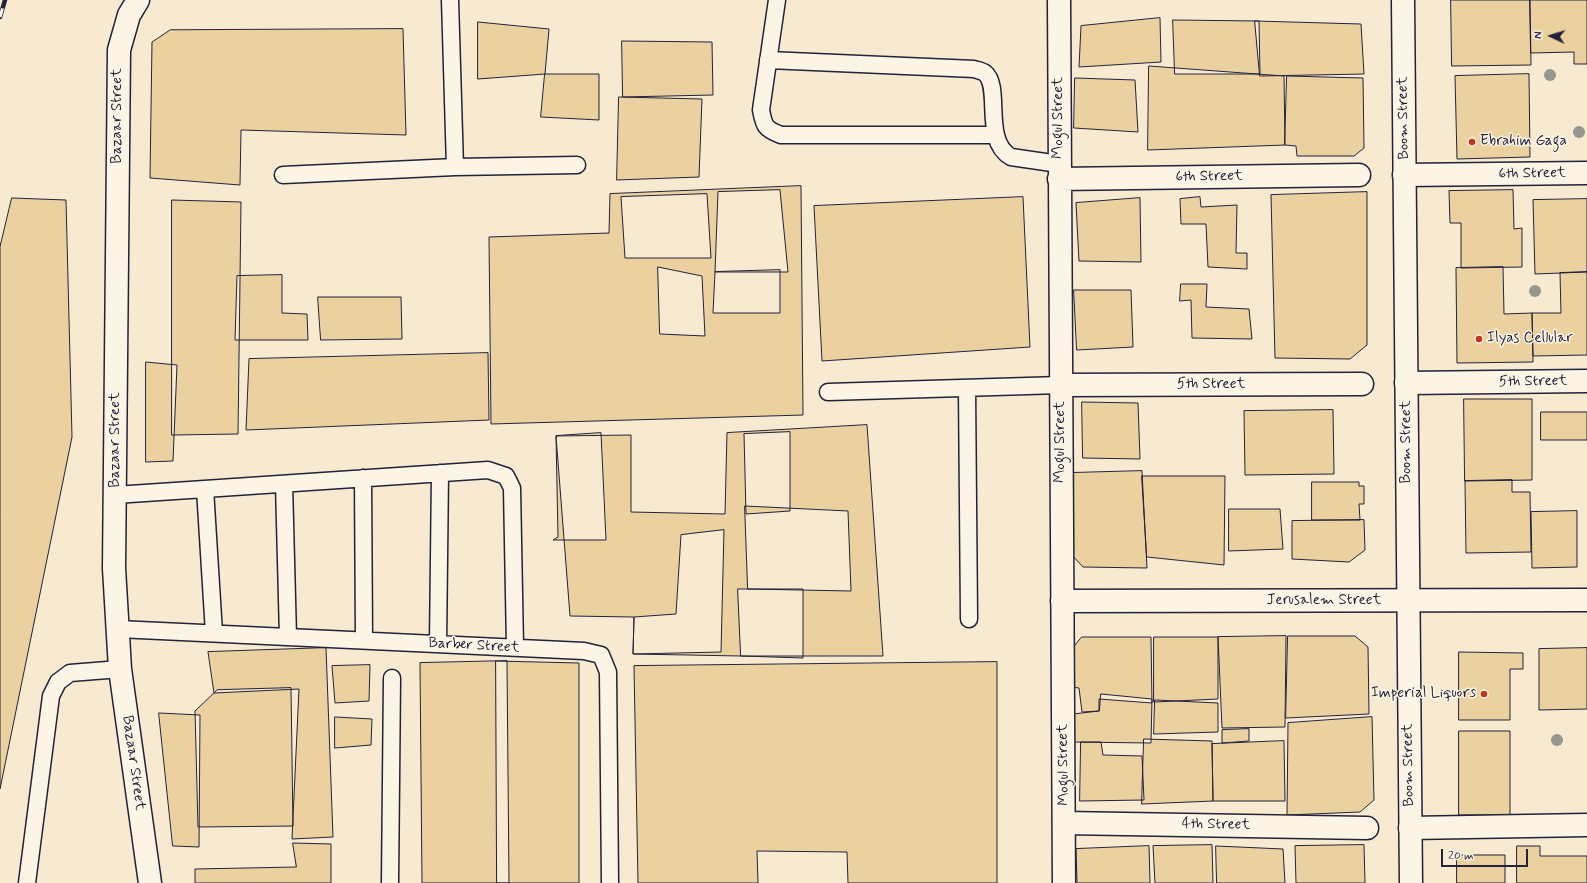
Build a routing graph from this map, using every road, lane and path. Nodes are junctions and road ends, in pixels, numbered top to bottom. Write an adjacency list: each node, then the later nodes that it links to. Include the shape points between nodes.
1 (138, 0): 25 (street, Bazaar Street, via 129,15 119,50)
2 (450, 0): 9 (lane)
3 (777, 0): 6 (lane)
4 (1059, 0): 10 (street, Mogul Street)
5 (1403, 0): 14 (street, Boom Street)
6 (768, 60): 7 (lane, via 974,69 985,74 990,81); 7 (lane, via 761,110 764,124 771,131 781,135)
7 (995, 135): 10 (lane, via 1004,153)
8 (577, 165): 9 (lane)
9 (455, 167): 12 (lane)
10 (1059, 172): 13 (street, 6th Street); 18 (street, Mogul Street)
11 (1587, 173): 14 (street, 6th Street)
12 (284, 175)
13 (1359, 175)
14 (1404, 175): 16 (street, Boom Street)
15 (1587, 381): 16 (street, 5th Street)
16 (1406, 383): 28 (street, Boom Street)
17 (1362, 384): 18 (street, 5th Street)
18 (1061, 385): 19 (lane); 27 (street, Mogul Street)
19 (967, 388): 20 (lane); 29 (lane)
20 (828, 392)
21 (440, 473): 22 (lane); 34 (lane); 35 (lane, via 488,470 506,476 512,488)
22 (363, 478): 23 (lane); 33 (lane)
23 (284, 484): 24 (lane); 32 (lane)
24 (205, 489): 25 (lane); 31 (lane)
25 (115, 494): 30 (street, Bazaar Street, via 114,568)
26 (1587, 600): 28 (street, Jerusalem Street)
27 (1062, 601): 28 (street, Jerusalem Street); 38 (street, Mogul Street)
28 (1408, 601): 41 (street, Boom Street)
29 (969, 619)
30 (118, 629): 31 (lane, Barber Street); 36 (street, Bazaar Street)
31 (214, 633): 32 (lane, Barber Street)
32 (288, 637): 33 (lane, Barber Street)
33 (364, 640): 34 (lane, Barber Street)
34 (438, 644): 35 (lane, Barber Street)
35 (514, 648): 45 (lane, Barber Street, via 584,651 601,655 608,672)
36 (120, 669): 42 (lane, via 70,673 58,682 51,696); 43 (street, Bazaar Street)
37 (392, 678): 44 (lane)
38 (1064, 823): 40 (street, 4th Street); 46 (street, Mogul Street)
39 (1587, 824): 41 (street)
40 (1367, 828)
41 (1410, 828): 47 (street, Boom Street)
42 (27, 883)
43 (150, 883)
44 (390, 883)
45 (610, 883)
46 (1064, 883)
47 (1410, 883)

